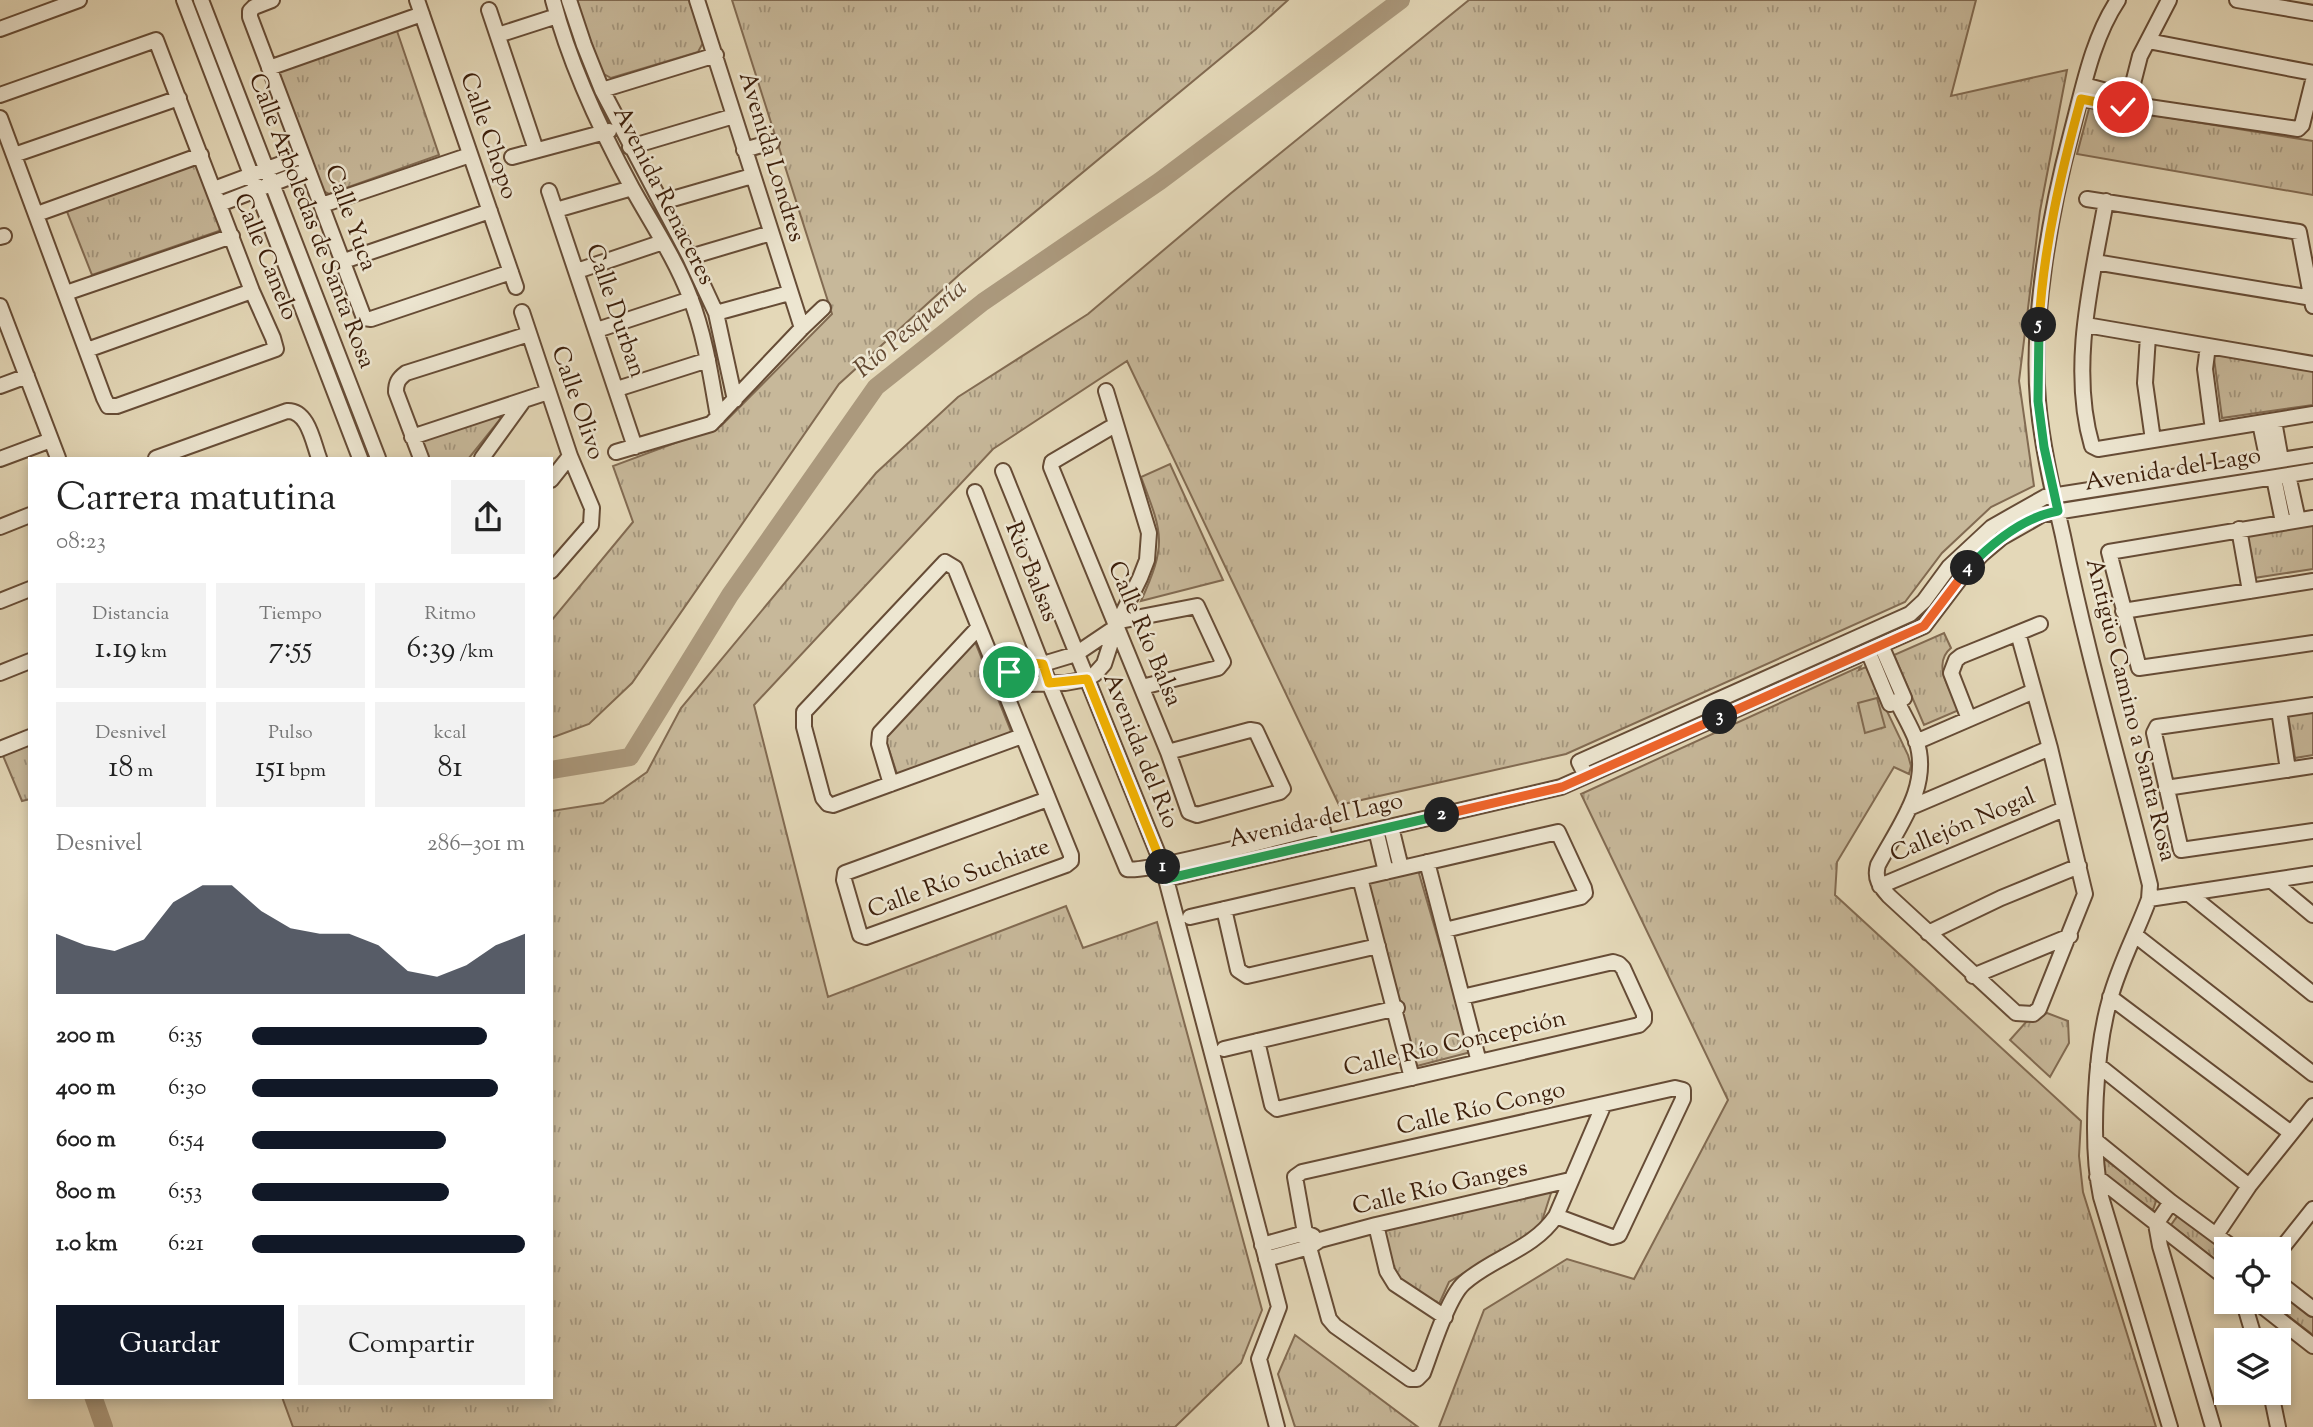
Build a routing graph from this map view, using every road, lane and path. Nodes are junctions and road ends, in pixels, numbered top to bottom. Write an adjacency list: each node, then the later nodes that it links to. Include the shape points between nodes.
1 (79, 0): 15 (street)
2 (184, 0): 42 (street, Calle Arboledas de Santa Rosa)
3 (201, 0): 40 (street, Calle Arboledas de Santa Rosa)
4 (272, 0): 19 (street, Calle Yuca, via 250,11)
5 (553, 0): 14 (street, Avenida Renaceres)
6 (569, 0): 22 (street, Avenida Renaceres)
7 (697, 0): 18 (street, Avenida Londres)
8 (2118, 0): 23 (street, Antigüo Camino a Santa Rosa, via 2101,33)
9 (2169, 0): 17 (street)
10 (2237, 0): 13 (street)
11 (419, 7): 19 (street); 37 (street, Calle Chopo)
12 (489, 10): 16 (street)
13 (2313, 13)
14 (557, 16): 16 (street); 30 (street, Avenida Renaceres)
15 (0, 29)
16 (498, 35): 34 (street)
17 (2148, 41): 20 (street); 26 (street, via 2140,56)
18 (716, 55): 22 (street); 27 (street, Avenida Londres)
19 (269, 68): 38 (street, Calle Yuca)
20 (2313, 73)
21 (2313, 81): 26 (street, via 2299,128)
22 (602, 90): 29 (street, Avenida Renaceres)
23 (2082, 92): 26 (street); 118 (street, Antigüo Camino a Santa Rosa, via 2051,226 2040,311 2038,401)
24 (0, 95): 25 (street, Calle Canelo, via 156,40)
25 (180, 97): 35 (street); 36 (street, Calle Canelo)
26 (2130, 104)
27 (734, 116): 32 (street); 33 (street, Avenida Londres)
28 (0, 118): 35 (street, Calle Canelo)
29 (621, 128): 30 (street); 32 (street, Avenida Renaceres)
30 (603, 132): 34 (street); 45 (street, Avenida Renaceres)
31 (772, 142): 33 (street)
32 (630, 147): 51 (street, Avenida Renaceres)
33 (744, 149): 43 (street, Avenida Londres)
34 (536, 150): 39 (street)
35 (15, 155): 55 (street, Calle Canelo)
36 (201, 155): 48 (street, Calle Canelo); 55 (street)
37 (470, 155): 52 (street); 54 (street, Calle Chopo)
38 (302, 156): 40 (street); 41 (street, Calle Yuca)
39 (512, 157)
40 (266, 169): 42 (street); 44 (street, Calle Arboledas de Santa Rosa)
41 (308, 170): 44 (street); 52 (street, Calle Yuca)
42 (251, 174): 46 (street, Calle Arboledas de Santa Rosa); 48 (street)
43 (752, 176): 51 (street); 56 (street, Avenida Londres)
44 (272, 184): 46 (street); 106 (street, Calle Arboledas de Santa Rosa)
45 (632, 188): 53 (street); 58 (street, Avenida Renaceres)
46 (257, 190): 48 (street); 105 (street, Calle Arboledas de Santa Rosa)
47 (549, 191): 53 (street, Calle Durban)
48 (216, 197): 57 (street, Calle Canelo)
49 (2087, 199): 50 (street)
50 (2106, 201): 61 (street); 69 (street, via 2294,231)
51 (662, 202): 59 (street, Avenida Renaceres)
52 (322, 205): 60 (street, Calle Yuca)
53 (556, 210): 62 (street, Calle Durban)
54 (490, 211): 60 (street); 63 (street, Calle Chopo)
55 (37, 214): 66 (street, Calle Canelo)
56 (771, 233): 59 (street); 67 (street, Avenida Londres)
57 (232, 236): 65 (street, Calle Canelo); 66 (street)
58 (663, 242): 62 (street); 68 (street, Avenida Renaceres)
59 (690, 257): 73 (street, Avenida Renaceres)
60 (341, 262): 63 (street, Calle Yuca, via 367,319)
61 (2095, 262): 69 (street); 74 (street)
62 (577, 271): 76 (street, Calle Durban)
63 (511, 272): 64 (street, Calle Chopo)
64 (516, 287)
65 (252, 291): 80 (street); 80 (street, Calle Canelo, via 275,342 272,351 108,406)
66 (66, 293): 80 (street, Calle Canelo)
67 (789, 293): 73 (street); 75 (street, Avenida Londres)
68 (691, 299): 76 (street); 81 (street, Avenida Renaceres)
69 (2312, 302)
70 (823, 308): 75 (street)
71 (1, 310): 83 (street)
72 (522, 312): 77 (street, Calle Olivo)
73 (716, 313): 89 (street, Avenida Renaceres)
74 (2086, 325): 78 (street); 97 (street, via 2082,384 2090,442 2094,448)
75 (802, 328): 89 (street)
76 (597, 330): 85 (street, Calle Durban)
77 (529, 334): 87 (street, Calle Olivo); 95 (street, via 400,378 396,392)
78 (2148, 336): 79 (street); 97 (street, via 2145,383)
79 (2208, 346): 82 (street); 94 (street, via 2205,369)
80 (87, 350)
81 (708, 360): 85 (street); 91 (street, Avenida Renaceres)
82 (2313, 364)
83 (27, 376): 84 (street); 96 (street)
84 (0, 386)
85 (617, 389): 98 (street, Calle Durban)
86 (1106, 391): 93 (street)
87 (548, 392): 88 (street); 101 (street, Calle Olivo)
88 (525, 400): 95 (street); 108 (street)
89 (734, 400): 91 (street)
90 (2313, 414): 92 (street)
91 (718, 417): 98 (street, via 698,429)
92 (2267, 422): 94 (street); 110 (street)
93 (1115, 425): 131 (street, via 1149,533 1147,560); 131 (street, Calle Río Balsa, via 1052,462 1052,470)
94 (2213, 430): 97 (street)
95 (412, 437): 107 (street)
96 (51, 440): 102 (street); 109 (street)
97 (2152, 440)
98 (635, 447): 99 (street)
99 (616, 452)
100 (2313, 454): 110 (street, Avenida del Lago)
101 (570, 456): 115 (street); 125 (street, Calle Olivo, via 592,508 591,525)
102 (58, 457)
103 (159, 457): 104 (street, via 287,411 304,419)
104 (319, 457)
105 (360, 457)
106 (378, 457)
107 (419, 457)
108 (483, 457)
109 (0, 459)
110 (2274, 461): 111 (street, Avenida del Lago)
111 (2213, 470): 116 (street); 118 (street, Avenida del Lago)
112 (1003, 471): 137 (street, Avenida del Rio)
113 (2313, 471): 114 (street, Avenida del Lago)
114 (2281, 476): 116 (street, Avenida del Lago); 122 (street)
115 (553, 477)
116 (2216, 487): 119 (street, Avenida del Lago)
117 (975, 492): 139 (street, Rio Balsas)
118 (2054, 495): 119 (street, Antigüo Camino a Santa Rosa); 147 (street, Avenida del Lago, via 1992,527 1910,614)
119 (2058, 511): 136 (street, Avenida del Lago, via 2043,514 2001,538 1965,572 1924,626); 180 (street, Antigüo Camino a Santa Rosa, via 2150,886)
120 (28, 516): 123 (street)
121 (2313, 518): 122 (street)
122 (2291, 521): 124 (street)
123 (0, 527)
124 (2239, 528): 128 (street); 130 (street, via 2109,552)
125 (553, 569)
126 (2313, 581): 128 (street)
127 (28, 590): 129 (street)
128 (2250, 590): 130 (street)
129 (0, 601)
130 (2123, 611): 135 (street, via 2139,668)
131 (1118, 624): 137 (street); 142 (street, via 1104,664); 144 (street, Calle Río Balsa); 144 (street, via 1197,606 1222,658 1223,664)
132 (2040, 624): 134 (street)
133 (978, 628): 141 (street); 161 (street, via 882,730 880,744); 161 (street, via 955,568 940,564 804,712 825,802 833,805)
134 (2018, 633): 145 (street); 151 (street, via 1961,656 1952,666)
135 (2313, 643)
136 (1875, 648): 150 (street, Avenida del Lago); 154 (street)
137 (1076, 654): 139 (street); 142 (street, Avenida del Rio)
138 (28, 662): 140 (street)
139 (1043, 664): 141 (street, via 1030,663); 143 (street, Rio Balsas)
140 (0, 673)
141 (999, 676): 146 (street)
142 (1087, 679): 143 (street); 171 (street, Avenida del Rio)
143 (1049, 683): 146 (street, via 1019,687); 171 (street, Rio Balsas, via 1127,869)
144 (1142, 687): 157 (street, Calle Río Balsa)
145 (2034, 691): 151 (street); 155 (street)
146 (1007, 697): 152 (street)
147 (1715, 702): 150 (street); 160 (street, Avenida del Lago, via 1579,762)
148 (2313, 705): 149 (street)
149 (2279, 710): 159 (street); 162 (street, via 2157,727 2154,738)
150 (1721, 716): 160 (street, Avenida del Lago)
151 (1969, 719): 154 (street)
152 (1022, 736): 161 (street); 163 (street)
153 (28, 738): 156 (street)
154 (1916, 742): 164 (street, via 1921,777)
155 (2050, 748): 164 (street); 165 (street)
156 (0, 749)
157 (1168, 752): 157 (street, Calle Río Balsa, via 1193,815 1280,792 1283,787 1254,730)
158 (2313, 766): 159 (street)
159 (2288, 770): 162 (street)
160 (1586, 776): 166 (street, Avenida del Lago, via 1562,787)
161 (891, 784)
162 (2166, 788): 168 (street, via 2181,850)
163 (1048, 799): 163 (street, Calle Río Suchiate, via 1071,861 862,937 844,874)
164 (1909, 808): 178 (street, via 1878,865)
165 (2064, 808): 172 (street); 178 (street, Callejón Nogal)
166 (1391, 827): 167 (street, Avenida del Lago); 173 (street)
167 (1376, 830): 169 (street, Avenida del Lago); 173 (street)
168 (2313, 831)
169 (1326, 842): 171 (street, Avenida del Lago, via 1322,827); 176 (street, Avenida del Lago)
170 (1427, 862): 173 (street); 184 (street); 184 (street, via 1558,832 1585,893 1575,900)
171 (1162, 864): 176 (street, Avenida del Rio)
172 (2078, 866): 185 (street); 187 (street, via 2085,894)
173 (1393, 870): 175 (street)
174 (2313, 874): 177 (street)
175 (1360, 878): 181 (street); 188 (street)
176 (1166, 879): 216 (street, Avenida del Rio)
177 (2272, 881): 179 (street); 182 (street)
178 (1880, 886): 185 (street)
179 (2188, 893): 180 (street); 190 (street)
180 (2149, 899): 186 (street, Antigüo Camino a Santa Rosa)
181 (1224, 909): 183 (street); 188 (street, via 1242,974 1252,976)
182 (2313, 915)
183 (1190, 917)
184 (1445, 930): 192 (street)
185 (1928, 933): 189 (street)
186 (2135, 935): 191 (street, Antigüo Camino a Santa Rosa); 198 (street)
187 (2070, 936): 189 (street); 189 (street, via 2033,1014 2016,1013)
188 (1378, 946): 193 (street)
189 (1973, 975)
190 (2313, 994)
191 (2110, 997): 197 (street, Antigüo Camino a Santa Rosa); 202 (street)
192 (1462, 998): 196 (street); 196 (street, Calle Río Concepción, via 1608,963 1623,968 1644,1014 1639,1025)
193 (1396, 1009): 194 (street); 199 (street)
194 (1257, 1041): 195 (street); 199 (street, Calle Río Concepción, via 1274,1109)
195 (1224, 1049)
196 (1479, 1062): 199 (street, Calle Río Concepción)
197 (2098, 1065): 203 (street, Antigüo Camino a Santa Rosa); 206 (street)
198 (2313, 1074)
199 (1412, 1078)
200 (1604, 1104): 205 (street); 209 (street, Calle Río Congo, via 1683,1090 1659,1153 1616,1236); 212 (street, Calle Río Congo, via 1302,1172 1294,1182)
201 (2312, 1111): 202 (street)
202 (2291, 1133): 206 (street)
203 (2096, 1141): 204 (street, Antigüo Camino a Santa Rosa); 207 (street)
204 (2097, 1177): 210 (street); 227 (street, Antigüo Camino a Santa Rosa)
205 (1570, 1180): 209 (street); 211 (street, Calle Río Ganges)
206 (2249, 1186): 213 (street)
207 (2171, 1202): 210 (street); 213 (street)
208 (2313, 1209): 215 (street)
209 (1556, 1216): 223 (street, via 1536,1239 1461,1285)
210 (2156, 1224): 219 (street); 228 (street)
211 (1376, 1225): 217 (street, Calle Río Ganges); 223 (street, via 1387,1271 1395,1284)
212 (1306, 1233): 216 (street); 217 (street)
213 (2216, 1235): 214 (street)
214 (2219, 1237)
215 (2291, 1237)
216 (1262, 1244): 218 (street, Avenida del Rio)
217 (1315, 1244): 218 (street, Calle Río Ganges); 223 (street, via 1329,1319 1410,1379 1417,1380 1423,1373)
218 (1266, 1259): 226 (street, Avenida del Rio, via 1279,1307 1259,1359)
219 (2214, 1269)
220 (2291, 1292): 221 (street)
221 (2313, 1309)
222 (2272, 1314): 224 (street)
223 (1445, 1317)
224 (2313, 1346)
225 (2273, 1405): 229 (street)
226 (1277, 1427)
227 (2170, 1427)
228 (2213, 1427)
229 (2278, 1427)

